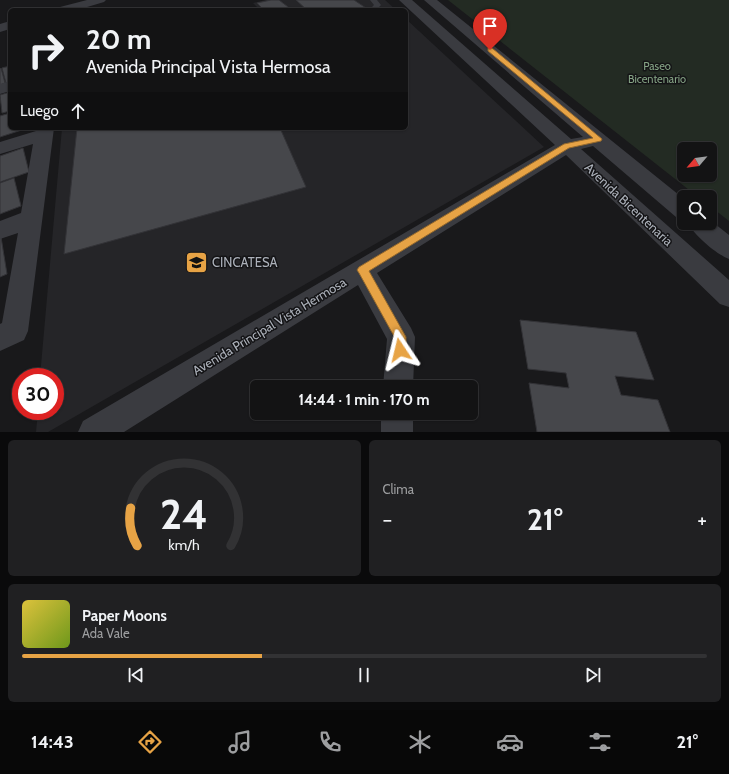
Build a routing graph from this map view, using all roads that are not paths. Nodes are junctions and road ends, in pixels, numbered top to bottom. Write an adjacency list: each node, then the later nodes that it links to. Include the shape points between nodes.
1 (100, 0): 5 (street)
2 (373, 0): 6 (lane, via 378,5)
3 (404, 0): 9 (street, Avenida Bicentenaria)
4 (430, 0): 8 (street, Avenida Bicentenaria)
5 (71, 8)
6 (374, 8)
7 (45, 131): 10 (street); 12 (street)
8 (598, 139): 9 (street, Avenida Principal Vista Hermosa); 11 (street, Avenida Bicentenaria)
9 (567, 146): 16 (street, Avenida Principal Vista Hermosa); 17 (street, Avenida Bicentenaria)
10 (0, 148)
11 (677, 205)
12 (32, 218): 13 (street); 18 (street, via 14,331)
13 (0, 230)
14 (706, 230): 15 (street)
15 (729, 249)
16 (362, 270): 19 (street, via 401,337); 21 (street, Avenida Principal Vista Hermosa)
17 (729, 296)
18 (0, 338)
19 (398, 380)
20 (397, 420): 22 (street)
21 (94, 432)
22 (397, 432)

